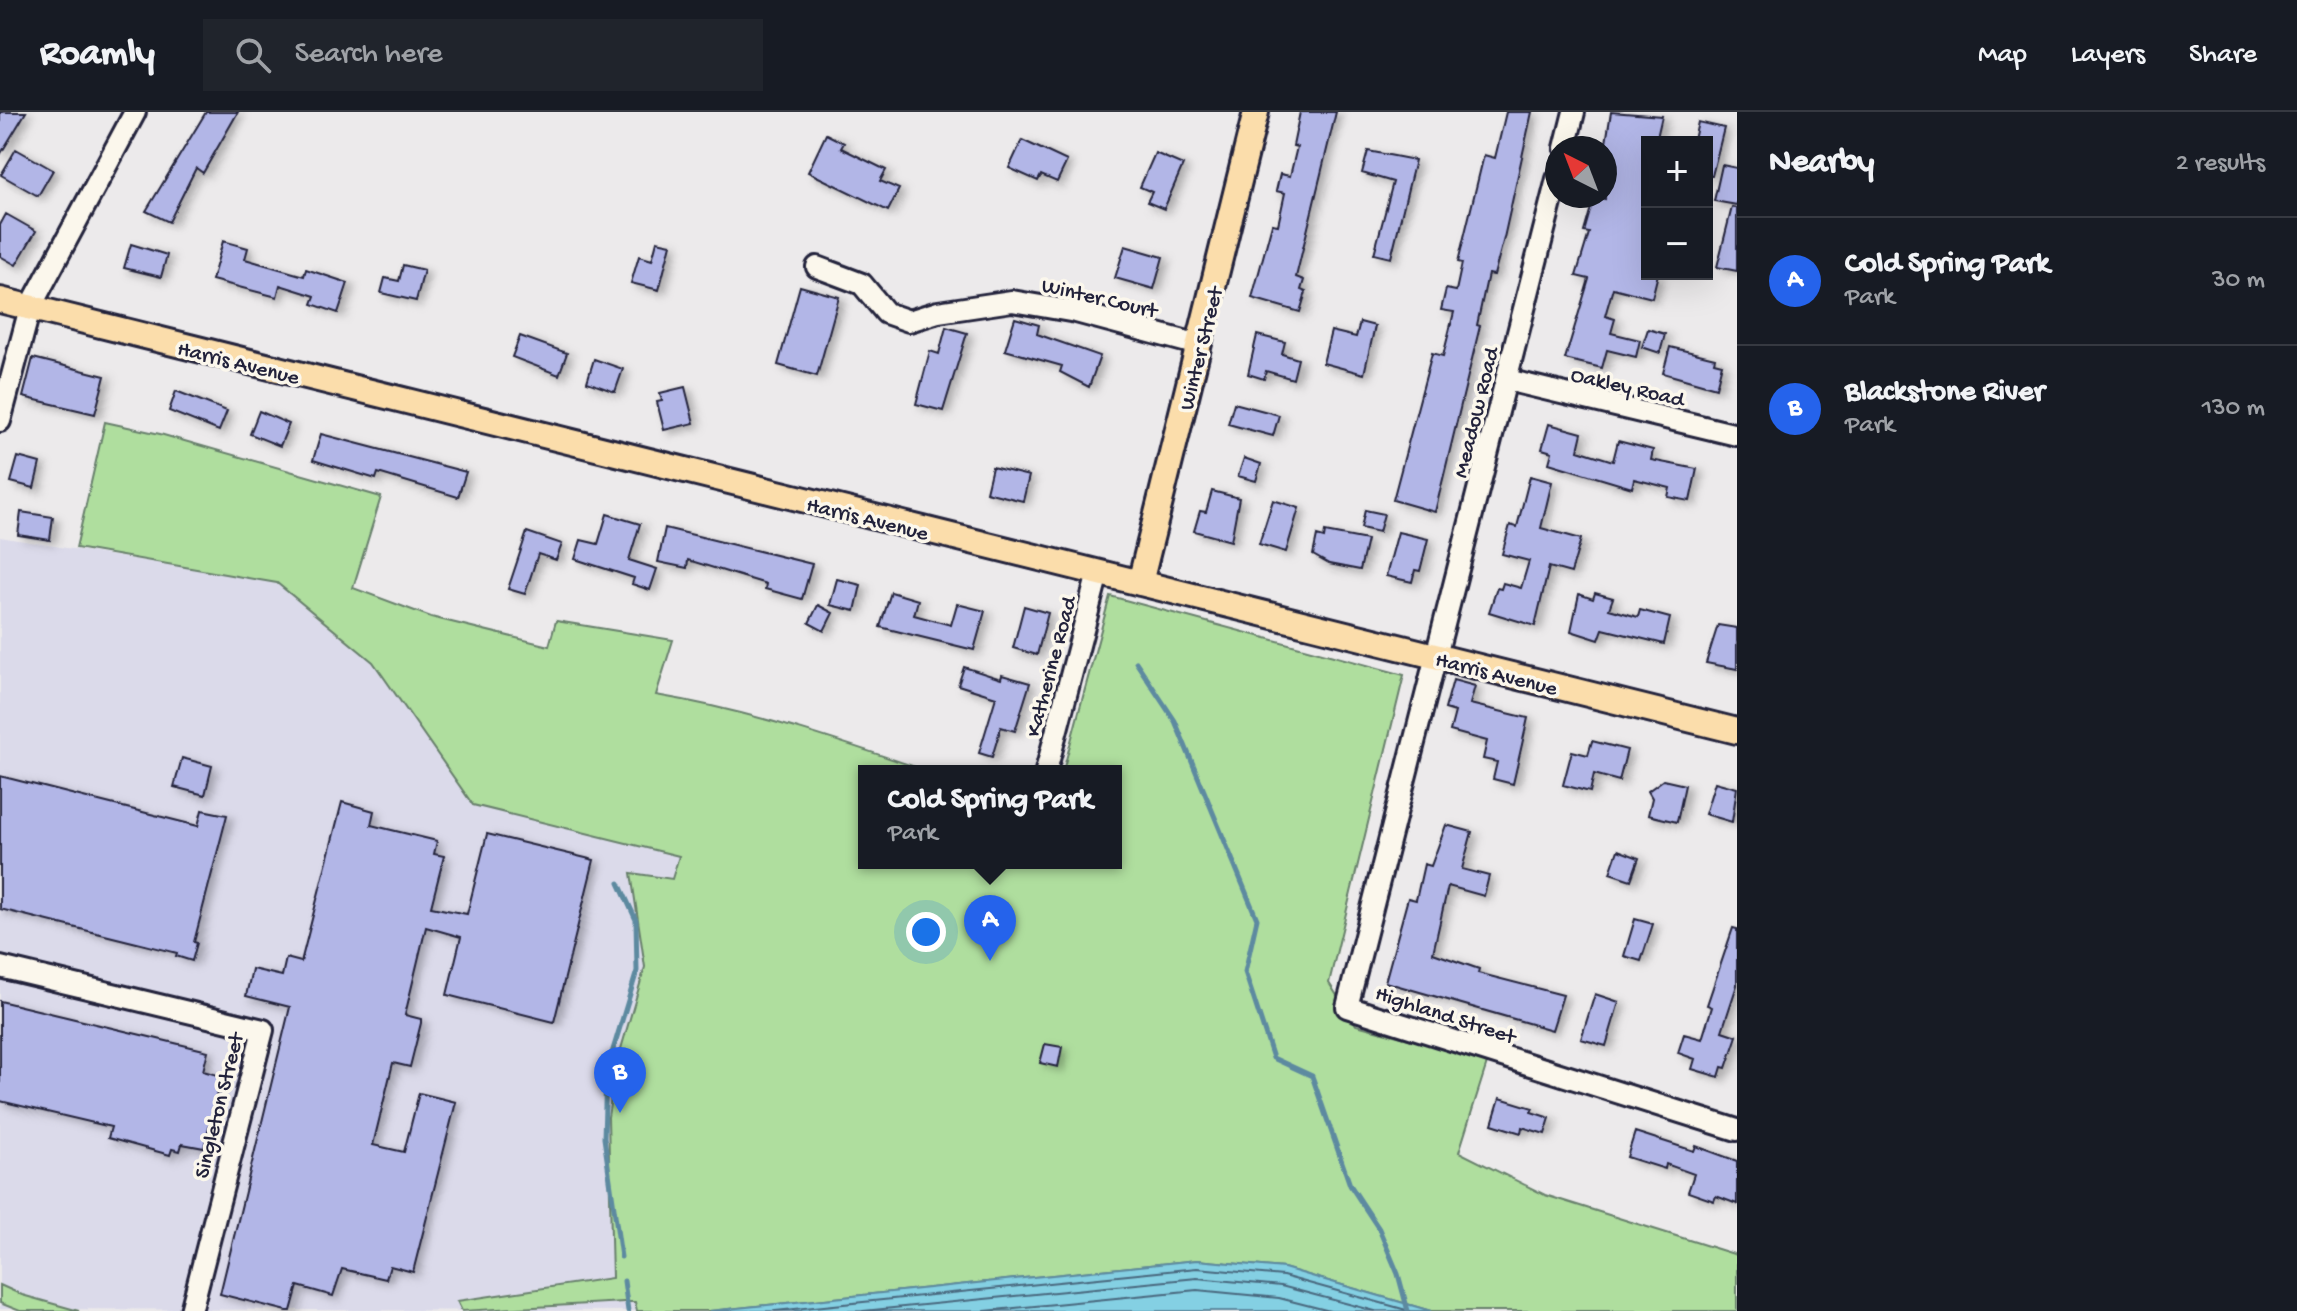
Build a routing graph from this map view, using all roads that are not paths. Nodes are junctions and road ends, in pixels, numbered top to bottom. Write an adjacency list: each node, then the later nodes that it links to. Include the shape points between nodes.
1 (135, 112): 8 (street)
2 (1256, 112): 9 (main road, Winter Street)
3 (1574, 112): 4 (street)
4 (1568, 136)
5 (1550, 208): 10 (street, Meadow Road)
6 (817, 267): 9 (street, Winter Court, via 862,284 886,313 909,321 1012,301)
7 (0, 300): 8 (main road, Harris Avenue)
8 (30, 308): 11 (street); 13 (main road, Harris Avenue)
9 (1199, 345): 14 (main road, Winter Street)
10 (1507, 380): 12 (street, Oakley Road); 15 (street, Meadow Road)
11 (0, 421)
12 (1737, 435)
13 (1098, 573): 14 (main road, Harris Avenue); 17 (street, Katherine Road)
14 (1140, 583): 15 (main road, Harris Avenue)
15 (1437, 657): 16 (main road, Harris Avenue); 19 (street, Highland Street, via 1347,1007)
16 (1737, 731)
17 (1048, 765)
18 (0, 967): 20 (street, Singleton Street, via 263,1030)
19 (1737, 1130)
20 (191, 1311)

